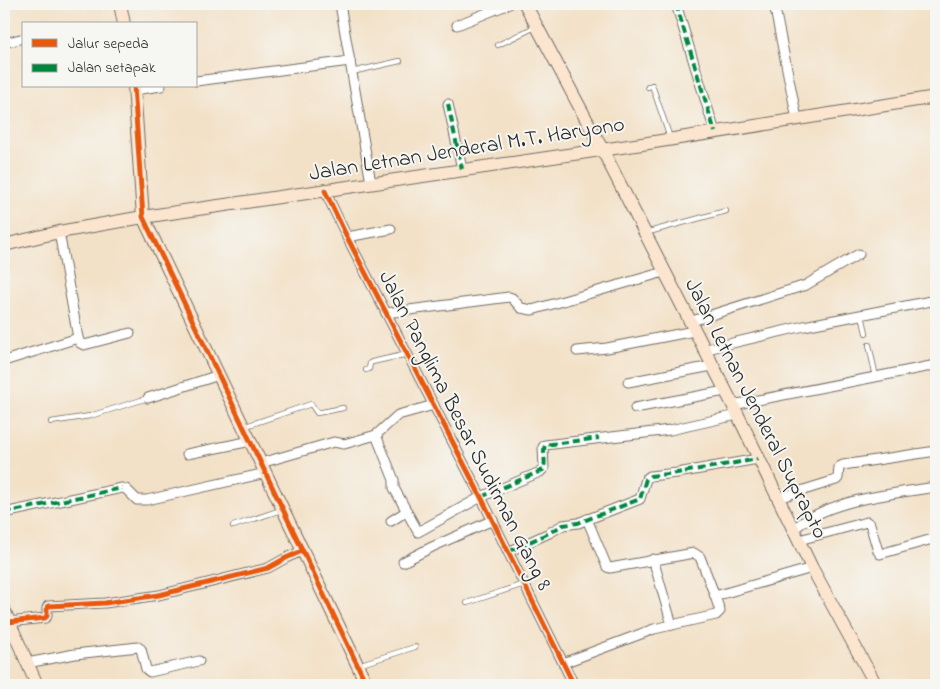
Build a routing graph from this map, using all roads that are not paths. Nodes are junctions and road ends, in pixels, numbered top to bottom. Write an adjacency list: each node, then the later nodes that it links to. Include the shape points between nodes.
1 (120, 4): 7 (main road)
2 (340, 4): 13 (street)
3 (509, 4): 8 (street)
4 (525, 4): 9 (main road, Jalan Letnan Jenderal Suprapto)
5 (676, 4): 22 (street)
6 (774, 4): 21 (street)
7 (124, 22)
8 (457, 25)
9 (536, 26): 12 (lane); 24 (main road, Jalan Letnan Jenderal Suprapto)
10 (22, 38): 11 (street)
11 (4, 43)
12 (498, 44)
13 (350, 61): 15 (street); 16 (street)
14 (400, 61): 15 (lane)
15 (352, 72): 26 (street)
16 (198, 81)
17 (648, 87): 23 (lane, via 652,85)
18 (134, 88): 29 (main road)
19 (936, 96): 21 (main road, Jalan Letnan Jenderal M.T. Haryono)
20 (448, 104): 25 (street)
21 (797, 119): 22 (main road, Jalan Letnan Jenderal M.T. Haryono)
22 (715, 132): 23 (main road, Jalan Letnan Jenderal M.T. Haryono)
23 (671, 139): 24 (main road, Jalan Letnan Jenderal M.T. Haryono)
24 (602, 149): 25 (main road, Jalan Letnan Jenderal M.T. Haryono); 32 (main road, Jalan Letnan Jenderal Suprapto)
25 (462, 169): 26 (main road, Jalan Letnan Jenderal M.T. Haryono)
26 (371, 183): 27 (main road, Jalan Letnan Jenderal M.T. Haryono)
27 (325, 191): 29 (main road, Jalan Letnan Jenderal M.T. Haryono); 33 (street, Jalan Panglima Besar Sudirman Gang 8)
28 (726, 211): 32 (lane)
29 (143, 217): 31 (main road, Jalan Letnan Jenderal M.T. Haryono); 52 (main road)
30 (391, 230): 33 (street)
31 (59, 232): 34 (main road, Jalan Letnan Jenderal M.T. Haryono); 43 (street)
32 (644, 233): 36 (main road, Jalan Letnan Jenderal Suprapto)
33 (347, 237): 38 (street, Jalan Panglima Besar Sudirman Gang 8)
34 (4, 245)
35 (859, 254): 40 (street, via 806,285)
36 (664, 272): 38 (street, via 532,310 520,308 509,297); 40 (main road, Jalan Letnan Jenderal Suprapto)
37 (936, 300): 39 (street)
38 (386, 313): 47 (street, Jalan Panglima Besar Sudirman Gang 8)
39 (862, 315): 42 (lane); 45 (street)
40 (691, 327): 45 (main road, Jalan Letnan Jenderal Suprapto); 46 (street, via 607,348)
41 (130, 333): 43 (street, via 84,345)
42 (866, 333)
43 (78, 338): 48 (street)
44 (869, 345): 53 (lane)
45 (703, 350): 50 (main road, Jalan Letnan Jenderal Suprapto)
46 (577, 351)
47 (408, 354): 51 (lane, via 372,362); 57 (street, Jalan Panglima Besar Sudirman Gang 8)
48 (4, 361)
49 (936, 365): 53 (street)
50 (712, 366): 54 (street); 55 (main road, Jalan Letnan Jenderal Suprapto)
51 (366, 370)
52 (219, 375): 56 (street); 62 (main road)
53 (876, 377): 60 (street)
54 (628, 382)
55 (725, 391): 59 (street); 60 (main road, Jalan Letnan Jenderal Suprapto)
56 (148, 398): 61 (lane, via 90,416)
57 (434, 405): 63 (street, via 398,415); 70 (street, Jalan Panglima Besar Sudirman Gang 8)
58 (343, 408): 62 (lane, via 317,413 312,404)
59 (635, 408)
60 (735, 410): 67 (main road, Jalan Letnan Jenderal Suprapto); 70 (street, via 670,430 545,444 542,470)
61 (51, 422)
62 (244, 426): 64 (main road)
63 (376, 435): 68 (street, via 344,444 334,442); 73 (street, via 394,480 394,488)
64 (251, 441): 66 (street); 68 (main road)
65 (936, 451): 71 (street, via 843,465 839,467 836,480)
66 (186, 454)
67 (758, 460): 71 (main road, Jalan Letnan Jenderal Suprapto); 75 (street, via 650,476 640,499)
68 (264, 468): 72 (main road); 74 (street, via 148,500 136,500 122,488)
69 (936, 487): 79 (street, via 830,508 814,514)
70 (481, 496): 73 (street, via 418,532); 76 (street, Jalan Panglima Besar Sudirman Gang 8)
71 (778, 498): 79 (main road, Jalan Letnan Jenderal Suprapto)
72 (283, 510): 78 (lane); 81 (main road)
73 (407, 511): 77 (street)
74 (4, 513)
75 (587, 519): 82 (street, via 563,525); 83 (street, via 610,568)
76 (493, 520): 82 (street, Jalan Panglima Besar Sudirman Gang 8); 84 (street)
77 (391, 521)
78 (233, 526)
79 (796, 534): 80 (street, via 867,522 880,554); 85 (main road, Jalan Letnan Jenderal Suprapto)
80 (936, 538)
81 (302, 551): 90 (street, via 268,568 159,595 105,603 48,606 45,618); 96 (main road)
82 (508, 552): 86 (street, Jalan Panglima Besar Sudirman Gang 8)
83 (653, 559): 87 (street, via 697,554); 91 (street)
84 (403, 562)
85 (812, 568): 87 (street); 100 (main road, Jalan Letnan Jenderal Suprapto)
86 (524, 584): 88 (lane); 94 (street, Jalan Panglima Besar Sudirman Gang 8)
87 (715, 596): 91 (street, via 718,614)
88 (467, 603)
89 (4, 610): 90 (main road)
90 (9, 622): 95 (main road)
91 (672, 625): 94 (street)
92 (415, 646): 96 (lane)
93 (199, 661): 95 (street, via 150,672 138,647)
94 (563, 662): 99 (street, Jalan Panglima Besar Sudirman Gang 8)
95 (27, 663): 97 (main road)
96 (357, 666): 98 (main road)
97 (37, 685)
98 (367, 685)
99 (574, 685)
100 (876, 685)

